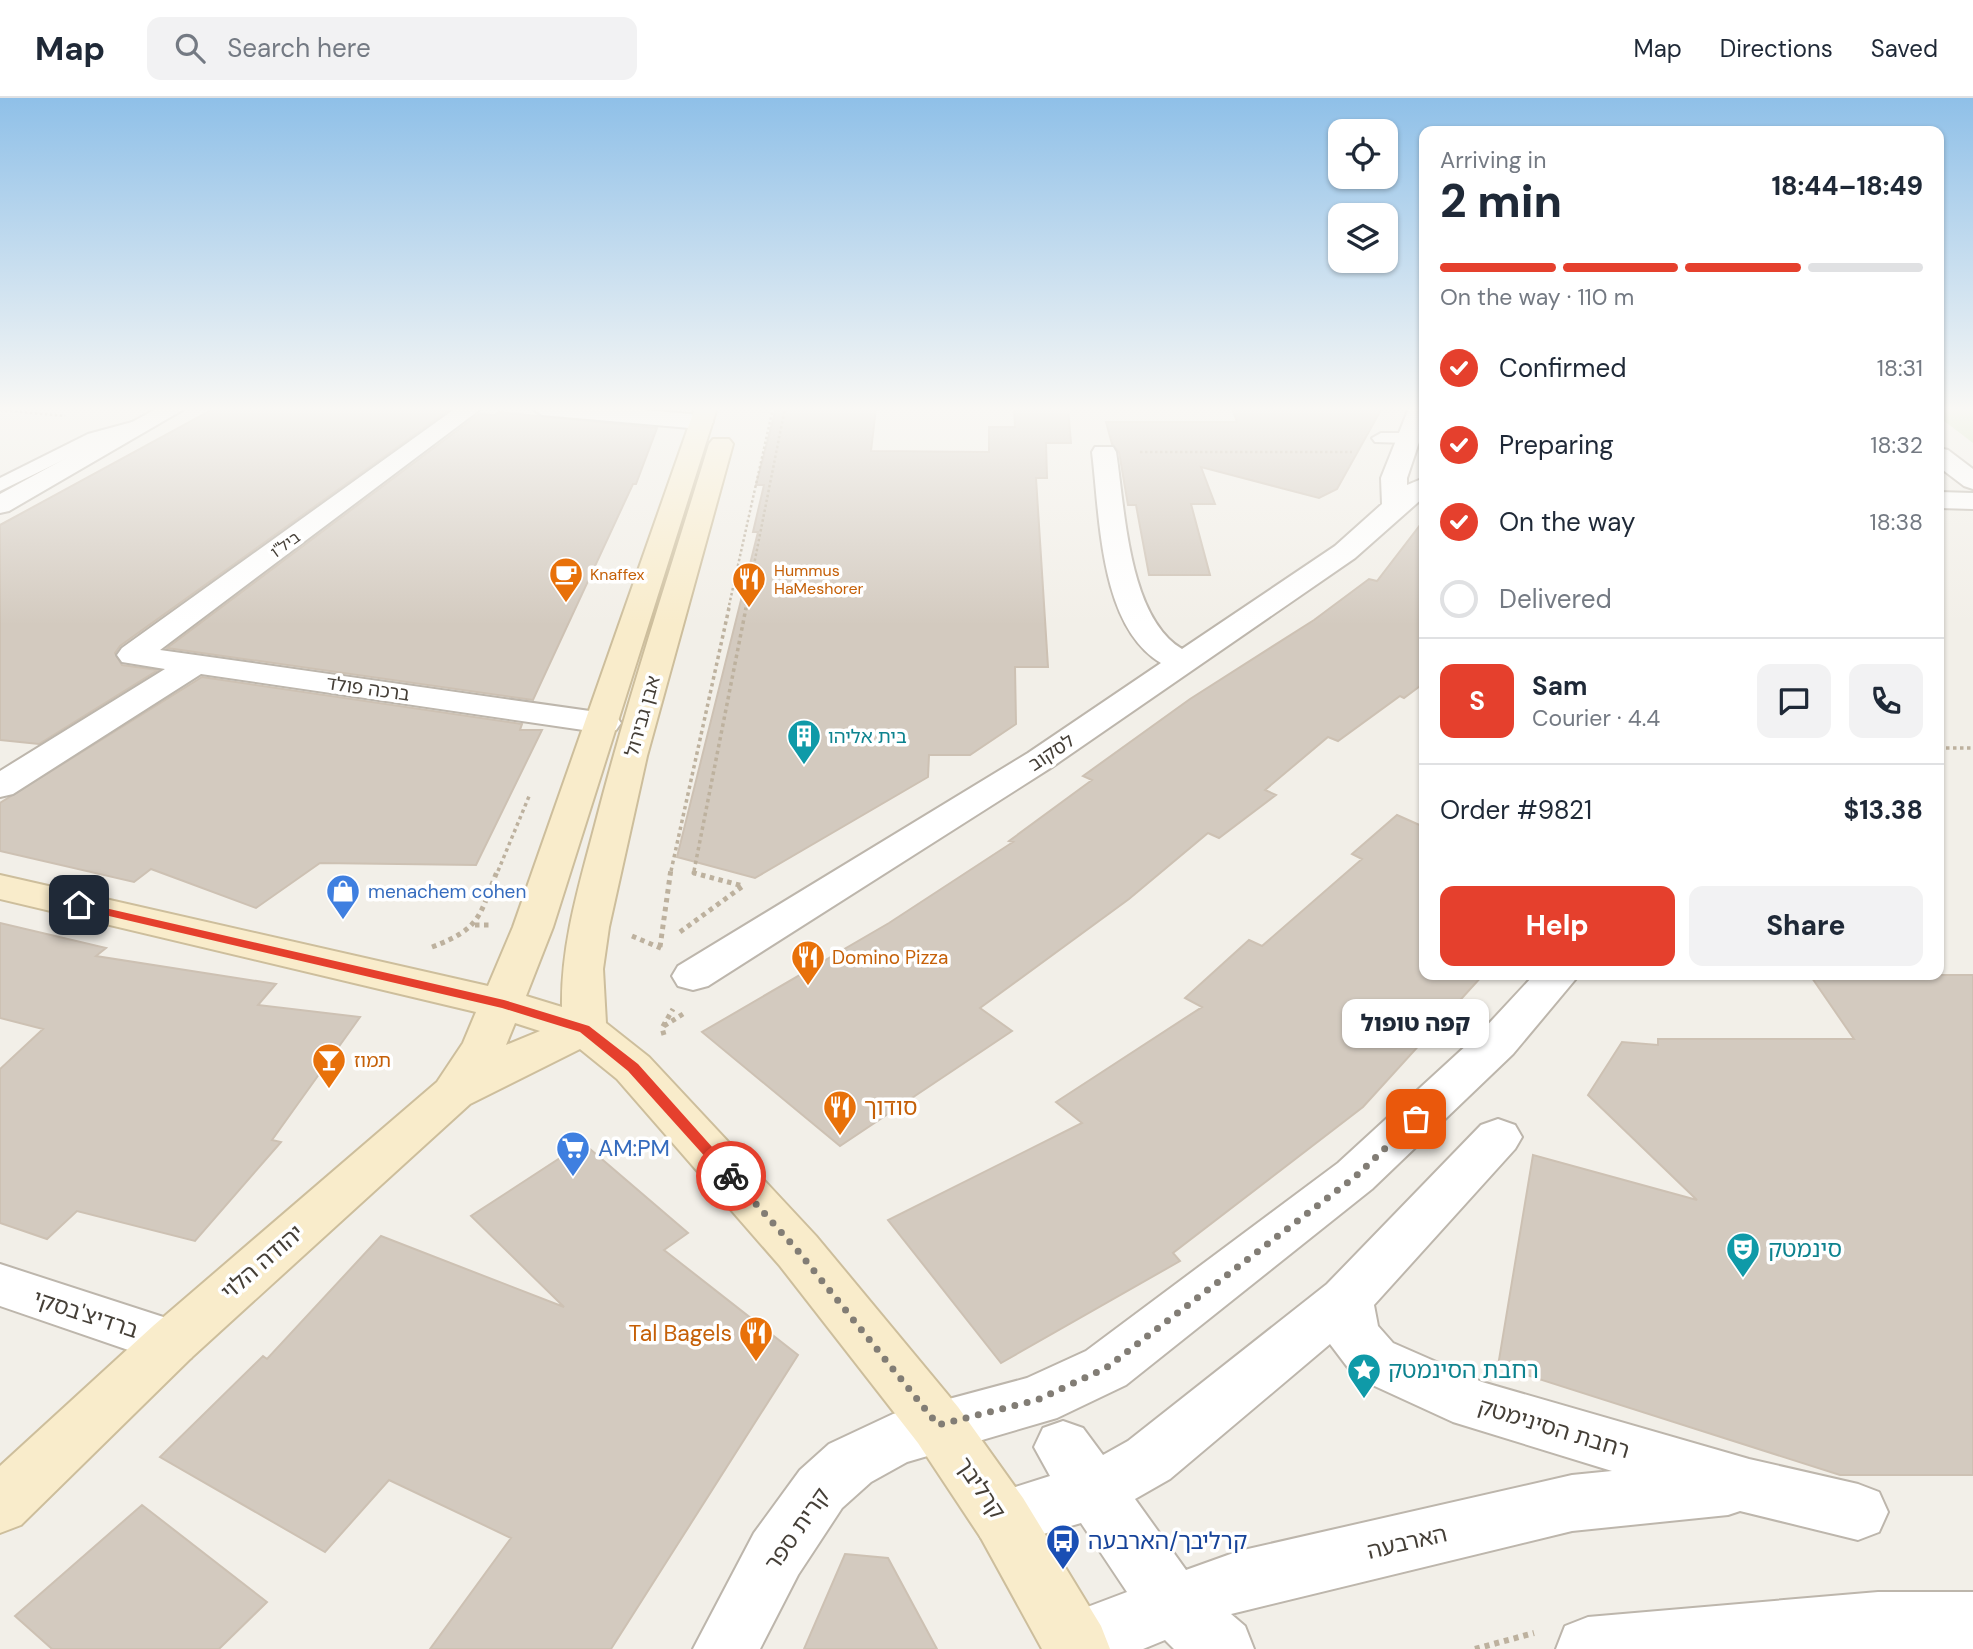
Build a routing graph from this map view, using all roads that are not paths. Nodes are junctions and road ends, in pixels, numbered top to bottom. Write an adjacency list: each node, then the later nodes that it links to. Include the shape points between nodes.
1 (45, 480): 10 (street)
2 (372, 480): 12 (street, ביל"ו)
3 (683, 480): 15 (street, אבן גבירול)
4 (710, 480): 21 (street, אבן גבירול, via 630,756 589,927 582,969)
5 (1109, 480): 14 (street, via 1129,605 1148,638)
6 (1395, 480): 11 (street)
7 (1419, 489): 11 (street, לסקוב)
8 (1944, 500): 9 (street)
9 (1973, 500)
10 (0, 505)
11 (1395, 506): 14 (street, לסקוב, via 1345,552)
12 (133, 655): 13 (street, ברכה פולד)
13 (197, 663): 15 (street, ברכה פולד); 16 (street)
14 (1184, 663): 18 (street, לסקוב, via 955,814)
15 (604, 723): 20 (street, אבן גבירול)
16 (0, 786)
17 (0, 887): 20 (street)
18 (693, 976)
19 (1554, 980): 27 (street, קרית ספר, via 1497,1044 1356,1176 1106,1368 1037,1400)
20 (504, 1004): 21 (street); 22 (street, יהודה הלוי)
21 (584, 1029): 22 (street); 27 (street, קרליבך, via 633,1068 798,1251)
22 (453, 1094): 26 (street, יהודה הלוי)
23 (1498, 1137): 25 (street)
24 (0, 1285): 26 (street, ברדיצ'בסקי)
25 (1346, 1299): 28 (street, via 1149,1460); 29 (street, רחבת הסינימטק, via 1353,1335 1374,1360 1473,1404)
26 (172, 1342): 30 (street, יהודה הלוי)
27 (938, 1425): 32 (street, קרליבך); 36 (street, קרית ספר, via 894,1440 850,1463 821,1489 776,1554)
28 (1077, 1469): 32 (street); 33 (street)
29 (1749, 1486): 31 (street, רחבת הסינימטק); 33 (street, הארבעה, via 1572,1503 1239,1581)
30 (0, 1505)
31 (1858, 1512)
32 (1002, 1518): 35 (street, קרליבך)
33 (1174, 1606): 35 (street, הארבעה); 37 (street)
34 (1973, 1624): 38 (street, via 1878,1624)
35 (1077, 1646)
36 (725, 1649)
37 (1222, 1649)
38 (1588, 1649)

